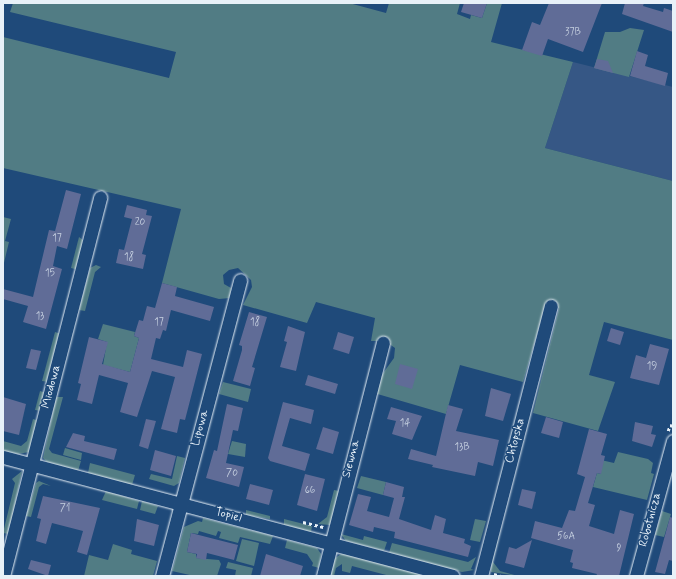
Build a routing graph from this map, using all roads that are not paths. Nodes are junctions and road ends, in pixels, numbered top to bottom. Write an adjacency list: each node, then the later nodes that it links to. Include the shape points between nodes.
1 (100, 197): 7 (street, Miodowa)
2 (240, 280): 8 (street, Lipowa)
3 (551, 306): 14 (street, Chłopska)
4 (383, 343): 9 (street, Siewna)
5 (673, 440): 15 (street, Robotnicza)
6 (3, 458): 7 (street, Topiel)
7 (32, 466): 8 (street, Topiel); 10 (street, Miodowa)
8 (180, 504): 9 (street, Topiel); 11 (street, Lipowa)
9 (330, 543): 12 (street, Siewna); 13 (street, Topiel)
10 (4, 576)
11 (162, 576)
12 (323, 576)
13 (452, 576)
14 (481, 576)
15 (636, 576)

